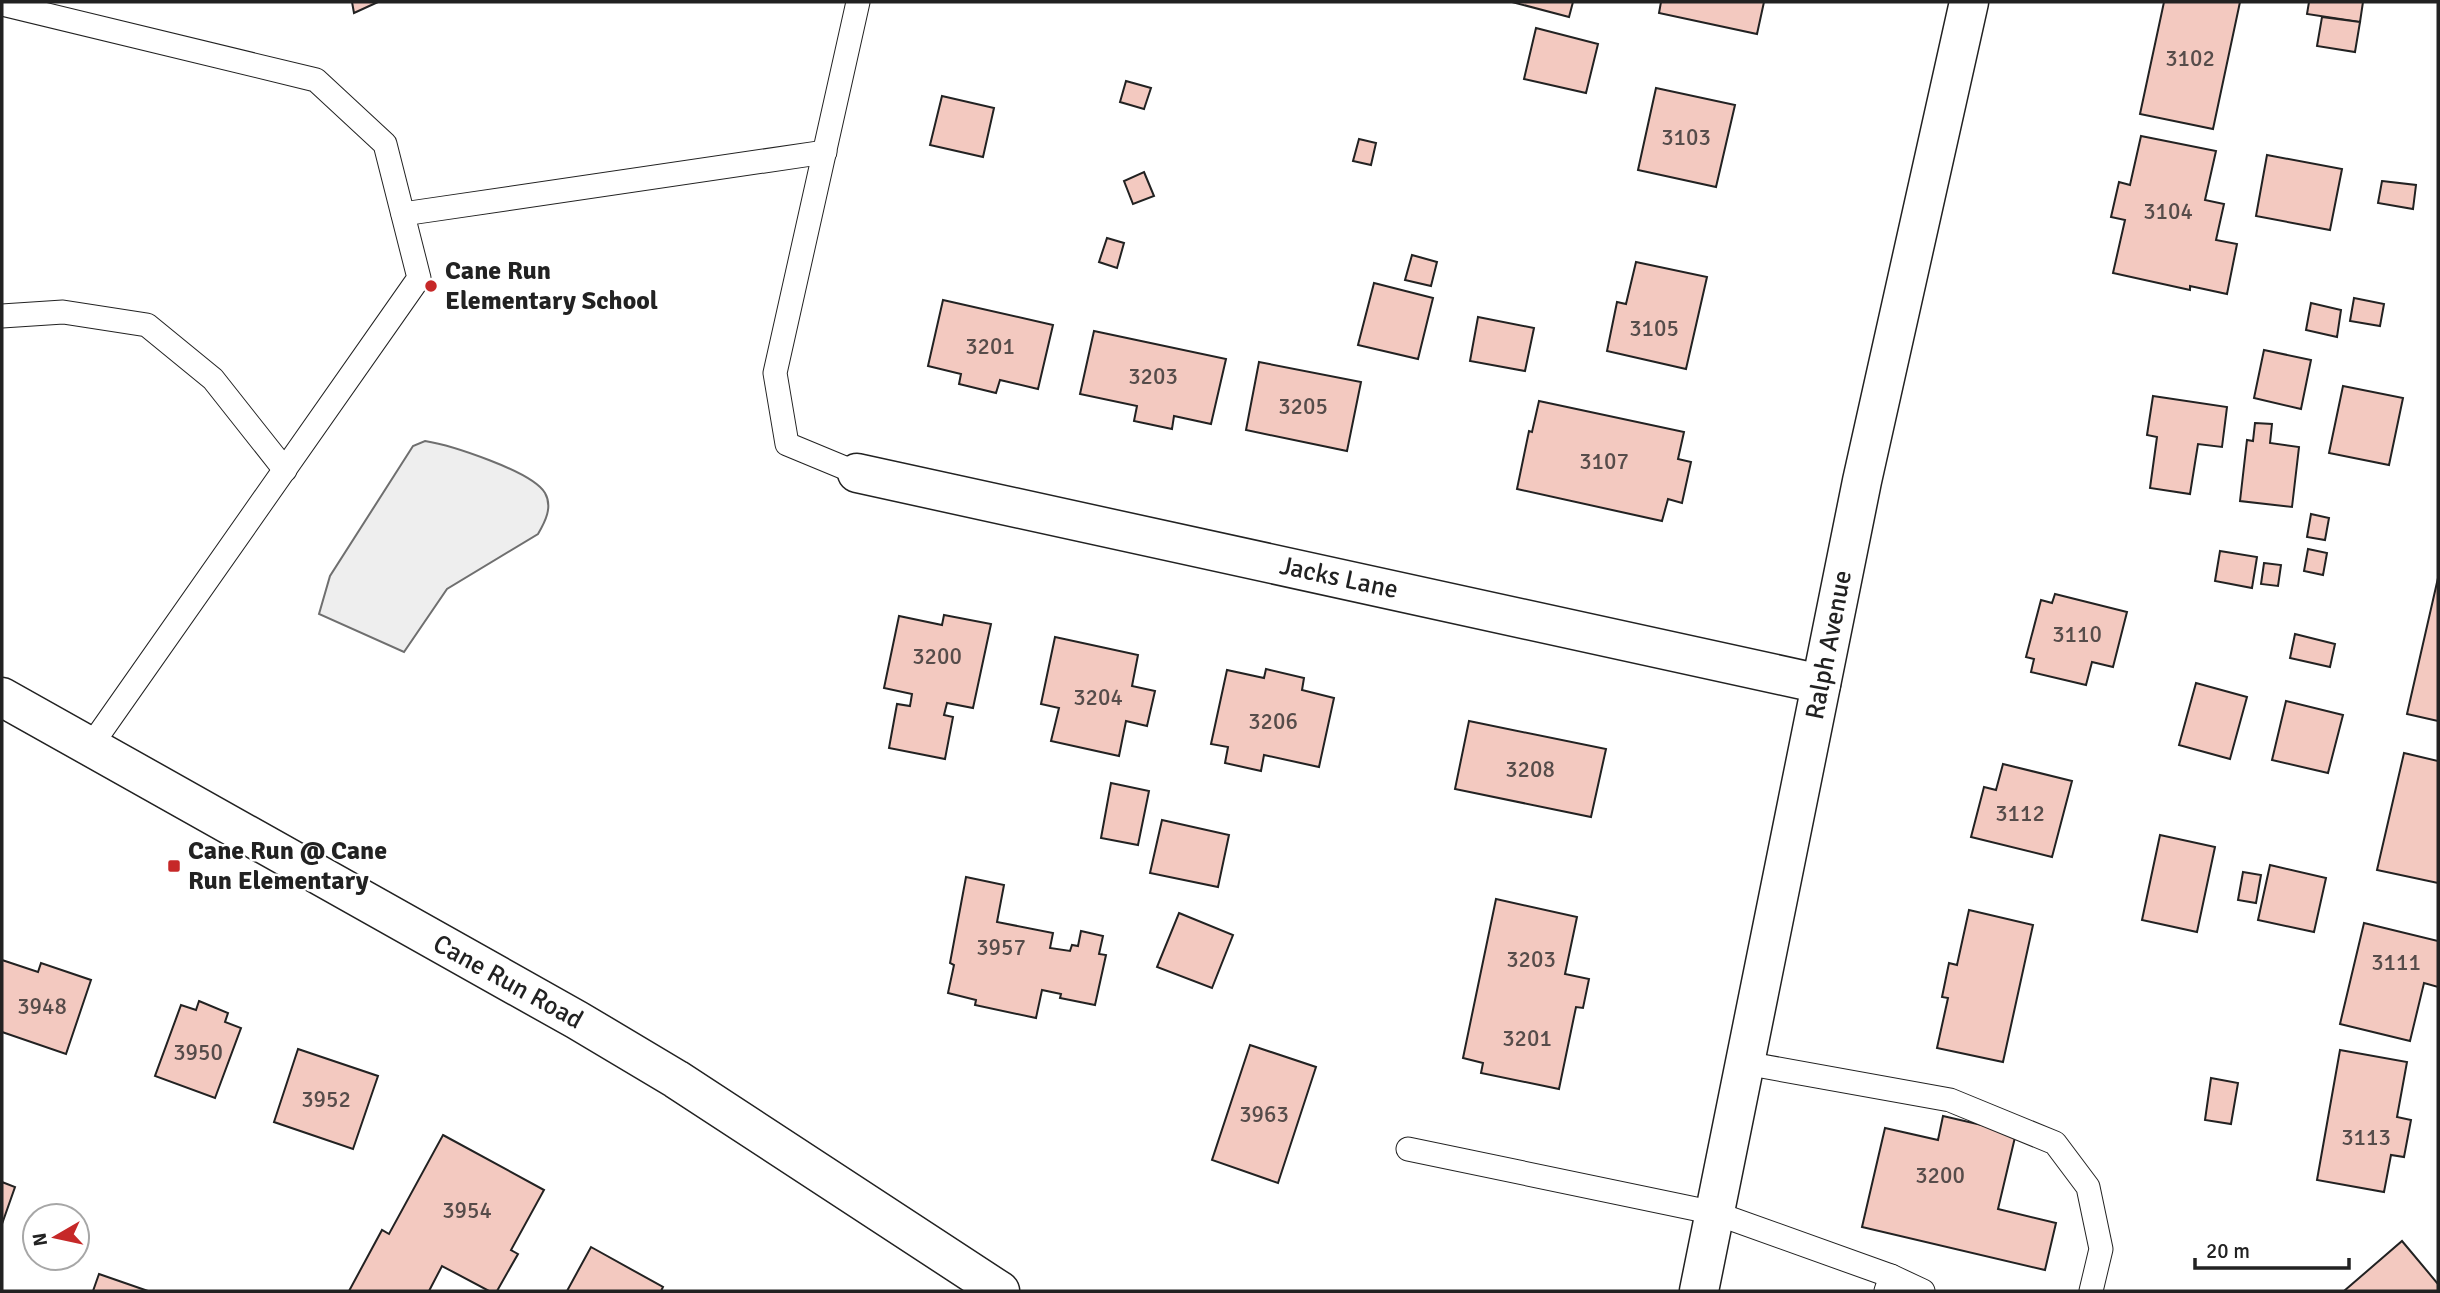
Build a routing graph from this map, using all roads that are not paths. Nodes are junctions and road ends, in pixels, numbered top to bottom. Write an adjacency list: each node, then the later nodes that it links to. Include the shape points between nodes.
1 (858, 2): 4 (lane)
2 (1969, 2): 9 (street, Ralph Avenue)
3 (2, 4): 5 (lane, via 316,80 386,144)
4 (825, 152): 5 (lane); 8 (lane, via 775,373 788,444)
5 (402, 214): 7 (lane, via 419,278)
6 (2, 316): 7 (lane, via 63,312 147,325 213,379)
7 (285, 470): 11 (lane)
8 (857, 473): 9 (street, Jacks Lane)
9 (1821, 684): 12 (street, Ralph Avenue)
10 (2, 698): 11 (street, Cane Run Road)
11 (90, 747): 16 (street, Cane Run Road, via 676,1079)
12 (1745, 1063): 14 (street, Ralph Avenue); 19 (lane, via 1950,1100 2055,1143 2088,1187 2101,1249)
13 (1408, 1149): 14 (lane)
14 (1715, 1213): 15 (lane); 17 (street, Ralph Avenue)
15 (1888, 1284): 18 (lane)
16 (1000, 1291)
17 (1699, 1291)
18 (1923, 1291)
19 (2091, 1291)

